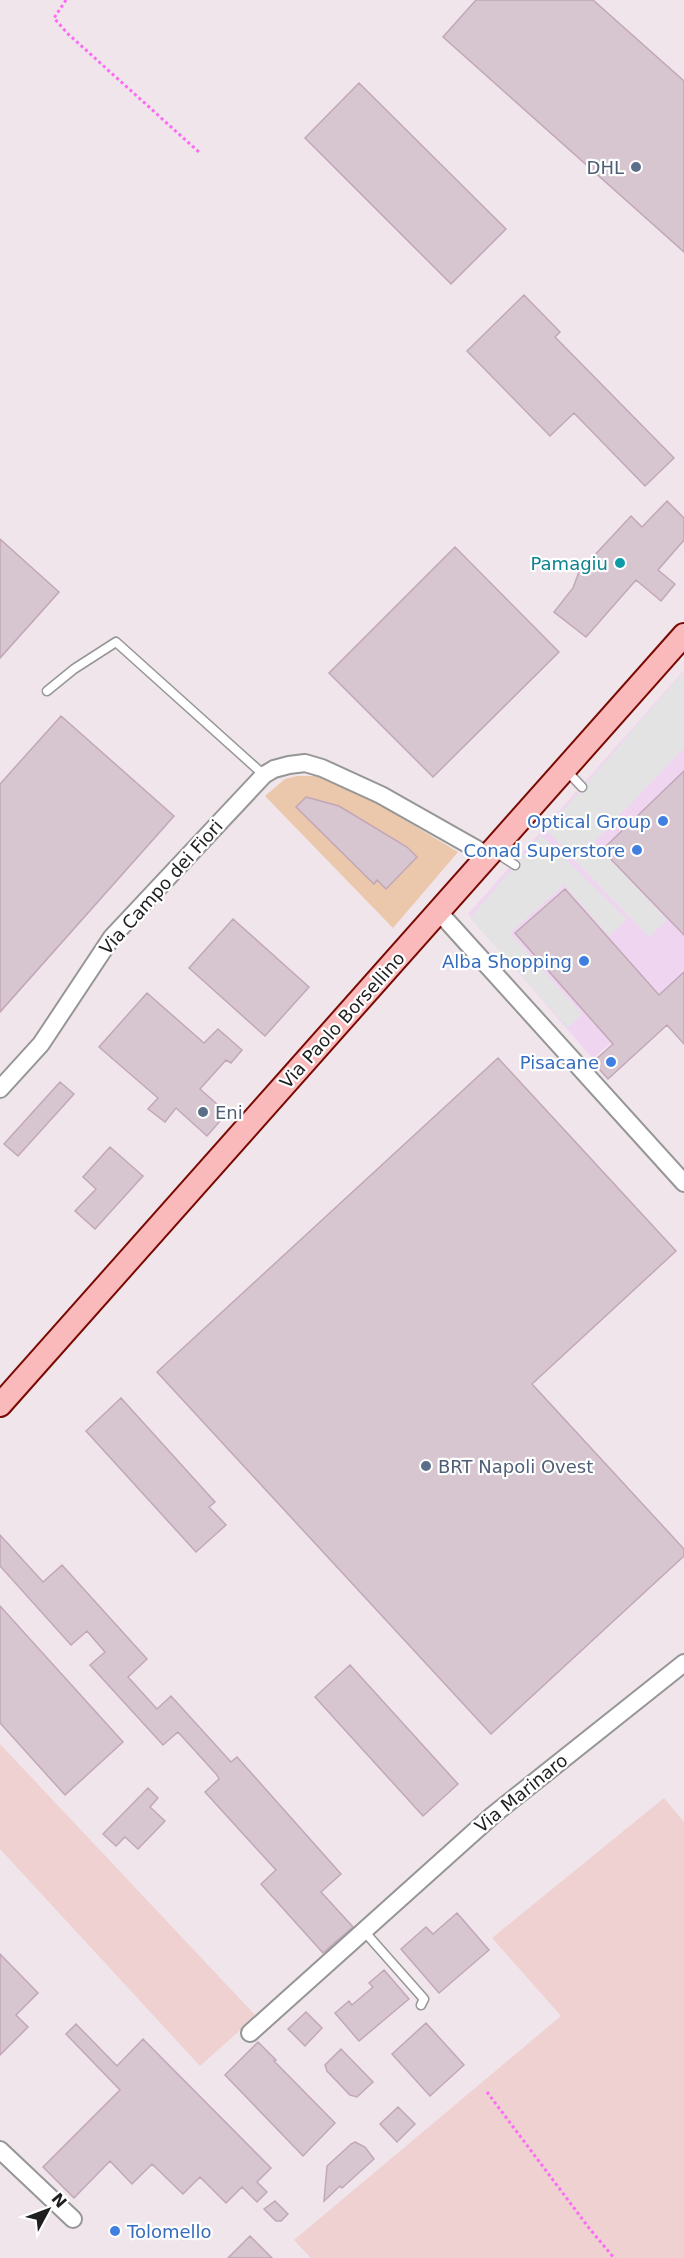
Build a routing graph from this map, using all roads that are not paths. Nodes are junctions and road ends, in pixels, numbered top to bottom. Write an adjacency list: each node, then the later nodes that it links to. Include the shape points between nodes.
1 (682, 642): 3 (main road, Via Paolo Borsellino)
2 (47, 691): 4 (lane, via 116,642)
3 (565, 769): 5 (lane); 6 (main road, Via Paolo Borsellino)
4 (264, 775): 6 (street, Via Campo dei Fiori, via 305,763 322,768); 9 (street, Via Campo dei Fiori, via 112,937 48,1036)
5 (582, 787)
6 (490, 852): 7 (lane); 8 (main road, Via Paolo Borsellino)
7 (515, 865)
8 (438, 911): 10 (street); 11 (main road, Via Paolo Borsellino)
9 (0, 1089)
10 (684, 1183)
11 (0, 1405)
12 (684, 1663): 13 (street, Via Marinaro, via 493,1815)
13 (363, 1930): 14 (lane, via 424,1999); 15 (street, Via Marinaro)
14 (422, 2005)
15 (250, 2032)
16 (0, 2150): 17 (street)
17 (73, 2219)

